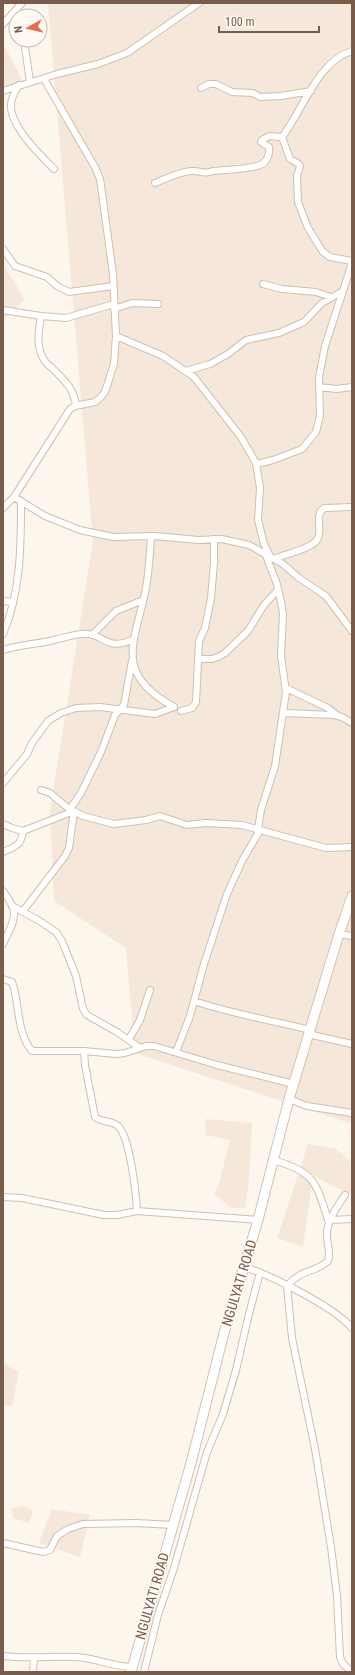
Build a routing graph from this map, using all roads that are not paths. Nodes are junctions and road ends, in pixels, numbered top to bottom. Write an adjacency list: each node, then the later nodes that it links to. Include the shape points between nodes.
1 (199, 3): 4 (street, via 127,53)
2 (25, 48): 5 (street)
3 (352, 51): 9 (street, via 332,61)
4 (44, 79): 5 (street); 16 (street, via 100,179)
5 (30, 82): 6 (street)
6 (19, 85): 8 (street); 11 (street, via 10,106 13,116 30,145)
7 (201, 88): 9 (street, via 216,84 232,92 253,93 260,97)
8 (3, 90)
9 (311, 91): 10 (street)
10 (282, 138): 12 (street, via 270,136 262,140 269,151 266,160 260,165 206,174 181,172); 14 (street, via 290,159 300,166 297,176 298,202 308,228 323,252 330,257)
11 (54, 169)
12 (155, 183)
13 (3, 249): 16 (street, via 15,266 47,277 69,292)
14 (352, 262): 17 (street)
15 (262, 284): 18 (street, via 282,289 316,292)
16 (113, 286): 20 (street)
17 (343, 291): 18 (street); 25 (street, via 326,341)
18 (331, 298): 24 (street, via 322,303 304,322 279,333 246,340 210,364)
19 (158, 304): 20 (street, via 132,303)
20 (114, 306): 22 (street, via 66,318); 23 (street)
21 (3, 310): 22 (street)
22 (41, 316): 27 (street, via 38,329 42,357 75,395)
23 (116, 336): 24 (street, via 163,356); 27 (street, via 114,364 105,392 95,402)
24 (186, 371): 28 (street, via 194,377 225,416)
25 (319, 387): 26 (street); 28 (street, via 320,416 316,432 311,439 302,449)
26 (352, 387)
27 (76, 406): 29 (street, via 70,409)
28 (257, 464): 35 (street, via 260,488 258,520)
29 (14, 498): 30 (street); 31 (street)
30 (21, 501): 33 (street, via 45,516 80,530 113,537); 39 (street, via 22,542)
31 (3, 508)
32 (352, 508): 35 (street, via 324,508 319,514 316,541 308,546)
33 (151, 536): 34 (street); 37 (street)
34 (214, 539): 35 (street, via 249,545); 45 (street, via 213,583 205,628 199,641)
35 (270, 556): 36 (street); 40 (street, via 326,596)
36 (278, 590): 45 (street, via 264,605 248,631 225,653 212,659); 47 (street, via 283,614 281,656)
37 (143, 600): 42 (street, via 116,611); 43 (street)
38 (3, 601): 39 (street)
39 (13, 602): 41 (street)
40 (352, 630)
41 (3, 634)
42 (92, 635): 43 (street, via 111,644); 44 (street, via 71,636)
43 (134, 639): 46 (street)
44 (3, 650)
45 (199, 659): 49 (street, via 196,702 192,708)
46 (132, 660): 48 (street, via 124,705); 48 (street, via 145,686 174,707 155,714)
47 (286, 688): 50 (street); 51 (street, via 328,708)
48 (120, 710): 53 (street, via 88,707 61,713 48,721 27,754); 56 (street, via 115,715 107,738)
49 (181, 711)
50 (284, 713): 51 (street); 58 (street, via 275,766 261,810)
51 (338, 716): 52 (street)
52 (352, 723)
53 (6, 774): 54 (street)
54 (3, 783)
55 (41, 790): 56 (street)
56 (72, 810): 58 (street, via 114,824 160,816 187,825 242,825); 59 (street); 65 (street, via 69,848)
57 (3, 824): 59 (street)
58 (259, 829): 60 (street, via 316,847); 71 (street, via 227,894)
59 (23, 830): 61 (street, via 22,840 15,847)
60 (352, 847)
61 (3, 852)
62 (3, 891): 64 (street)
63 (352, 896): 66 (main road, NGULYATI ROAD)
64 (14, 907): 65 (street); 68 (street, via 13,921)
65 (22, 911): 73 (street, via 56,932 62,940 87,1015)
66 (339, 934): 67 (street); 72 (main road, NGULYATI ROAD)
67 (352, 936)
68 (3, 944)
69 (3, 979): 76 (street, via 12,982 23,1032 32,1052)
70 (150, 990): 73 (street, via 140,1020)
71 (194, 1001): 72 (street, via 228,1012 276,1021); 77 (street)
72 (309, 1032): 74 (street); 78 (main road, NGULYATI ROAD)
73 (129, 1039): 75 (street)
74 (352, 1044)
75 (140, 1048): 76 (street, via 116,1054); 77 (street, via 154,1046)
76 (84, 1051): 84 (street, via 95,1117 115,1123 122,1130 132,1167)
77 (176, 1052): 78 (street)
78 (294, 1084): 79 (main road, NGULYATI ROAD)
79 (289, 1099): 80 (street, via 307,1106); 81 (main road, NGULYATI ROAD)
80 (352, 1113)
81 (273, 1160): 86 (main road, NGULYATI ROAD); 87 (street, via 306,1173 316,1186)
82 (345, 1194): 87 (street)
83 (3, 1197): 84 (street, via 22,1198 104,1214 117,1215)
84 (137, 1211): 86 (street)
85 (352, 1219): 87 (street)
86 (258, 1220): 88 (main road, NGULYATI ROAD)
87 (330, 1221): 90 (street, via 326,1236 328,1262 299,1274)
88 (244, 1267): 89 (street); 92 (main road, NGULYATI ROAD, via 224,1332)
89 (260, 1272): 90 (street); 98 (street, via 234,1377 158,1615)
90 (287, 1286): 91 (street, via 346,1321); 99 (street, via 292,1338 315,1449 331,1547 340,1657 343,1664)
91 (352, 1328)
92 (173, 1525): 93 (street, via 83,1524 60,1534 53,1540 50,1550 43,1552); 96 (main road, NGULYATI ROAD)
93 (3, 1543)
94 (3, 1656): 95 (street)
95 (34, 1658): 96 (street, via 78,1658); 97 (street)
96 (131, 1670)
97 (33, 1672)
98 (144, 1672)
99 (352, 1672)

